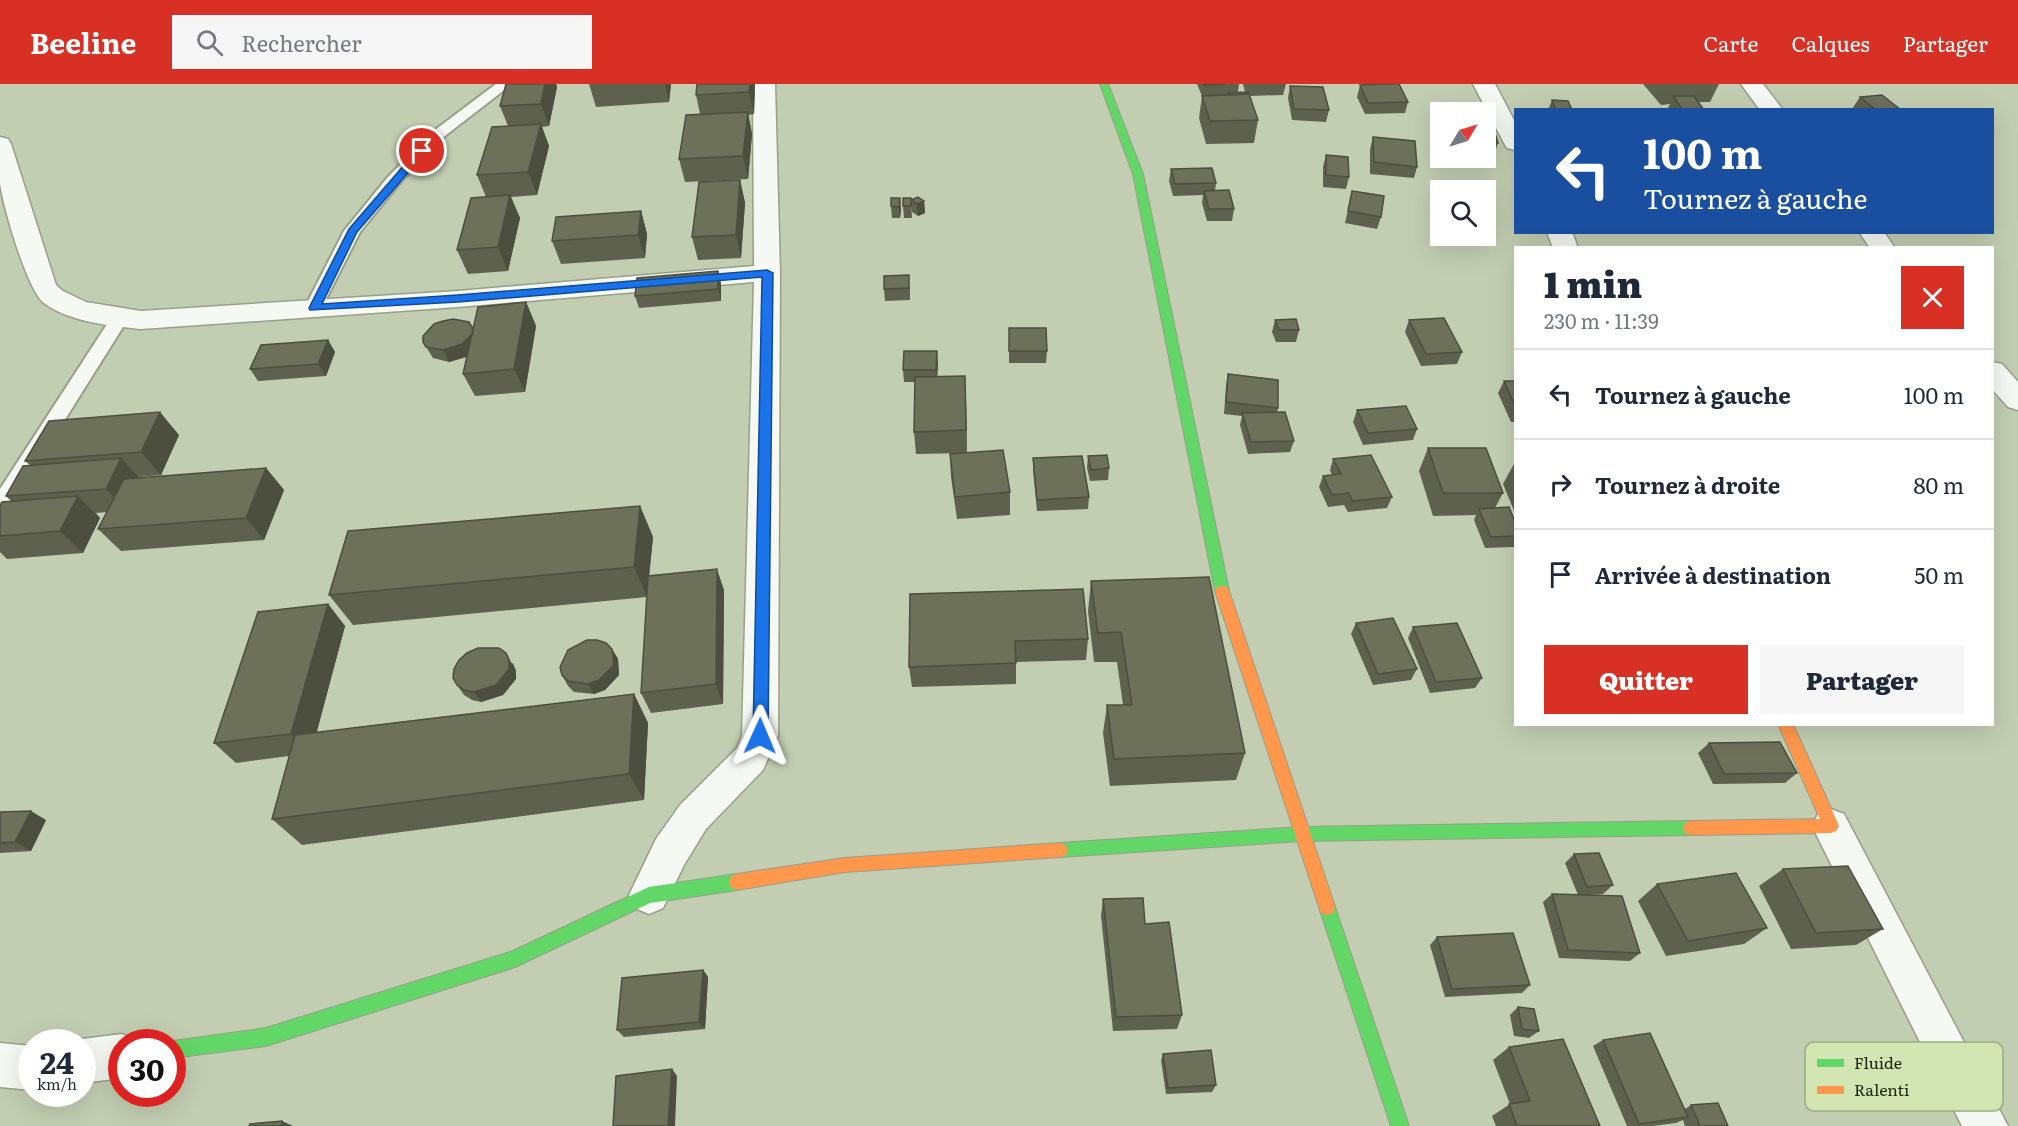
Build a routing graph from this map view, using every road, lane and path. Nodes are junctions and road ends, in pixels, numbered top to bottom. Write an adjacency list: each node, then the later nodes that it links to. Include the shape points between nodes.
1 (505, 84): 12 (lane, via 436,136 393,181 352,231)
2 (764, 84): 11 (street)
3 (1104, 84): 19 (street, via 1138,174 1224,600)
4 (1484, 84): 7 (street)
5 (1752, 84): 6 (street)
6 (1770, 108)
7 (1514, 141)
8 (0, 144): 13 (street, via 47,292 69,305)
9 (1873, 234): 10 (street)
10 (1882, 246)
11 (767, 273): 12 (street); 20 (street, via 760,736 750,759 693,817)
12 (314, 308): 13 (street)
13 (118, 319): 16 (lane)
14 (1994, 373): 15 (street)
15 (2011, 397)
16 (0, 506)
17 (1786, 726): 18 (street)
18 (1831, 826): 19 (street); 21 (street)
19 (1302, 834): 20 (street, via 845,865); 26 (street)
20 (649, 895): 22 (street, via 515,959 266,1037)
21 (1943, 1042)
22 (186, 1047)
23 (0, 1065): 24 (street)
24 (18, 1067)
25 (1978, 1111): 27 (street)
26 (1400, 1126)
27 (1986, 1126)

